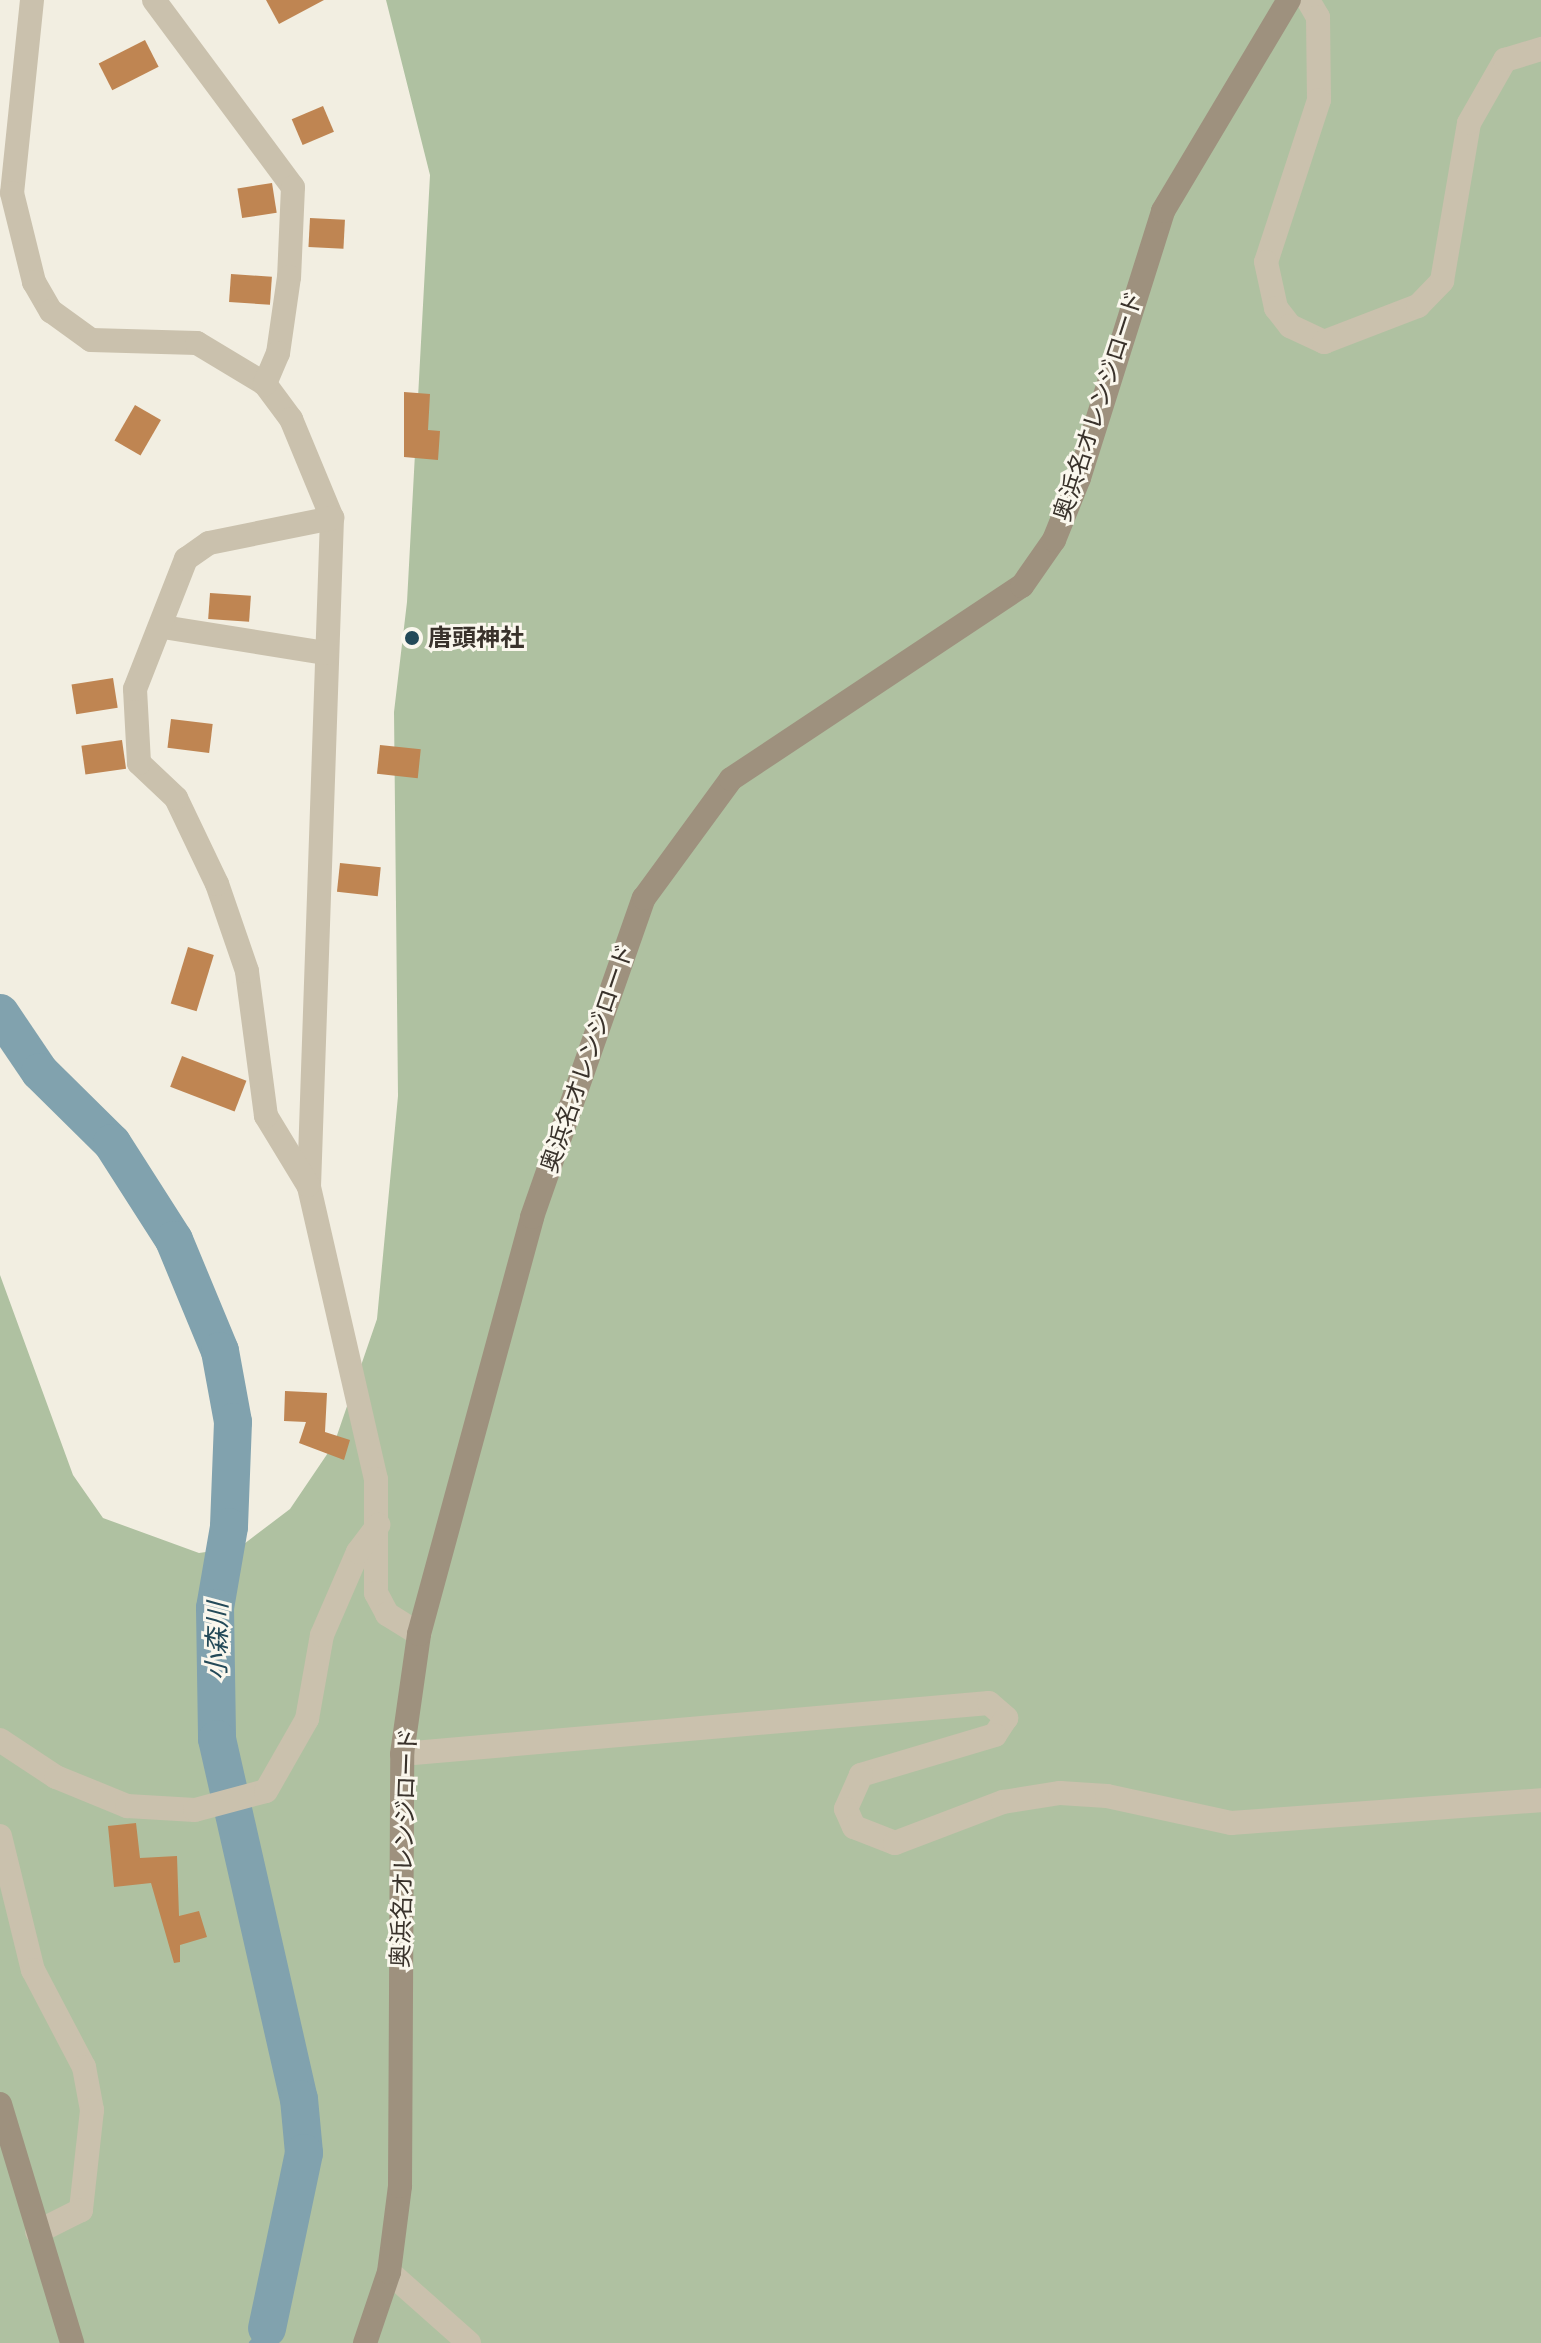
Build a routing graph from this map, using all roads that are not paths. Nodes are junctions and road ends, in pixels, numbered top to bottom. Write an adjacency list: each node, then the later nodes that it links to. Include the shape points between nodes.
1 (32, 0): 6 (street, via 12,193 34,282 51,311 91,340 197,343)
2 (154, 0): 6 (street, via 293,187 278,353)
3 (1289, 0): 12 (street, 奥浜名オレンジロード, via 1163,211 1079,478 1054,540 1030,575 983,616 731,779 644,898 528,1231)
4 (1308, 0): 5 (street, via 1318,17 1319,100 1266,262 1276,308 1290,326 1324,342 1418,306 1442,281 1469,123 1505,60)
5 (1541, 49)
6 (265, 384): 7 (street, via 291,419)
7 (332, 518): 8 (street, via 209,543 175,576); 9 (street)
8 (163, 627): 9 (street); 10 (street, via 135,689 139,763 176,798 217,884 247,971 266,1116)
9 (326, 653): 10 (street)
10 (309, 1187): 11 (street, via 370,1452)
11 (378, 1525): 12 (street, via 376,1593 387,1614); 13 (street, via 358,1552 322,1635 307,1719 266,1791 195,1810 127,1806 56,1777)
12 (419, 1634): 14 (street, 奥浜名オレンジロード)
13 (0, 1740)
14 (402, 1754): 15 (street, via 989,1703 1006,1718 995,1735 861,1775 846,1809 854,1827 895,1843 1003,1802 1060,1793 1107,1796 1231,1823); 19 (street, 奥浜名オレンジロード, via 400,2174)
15 (1541, 1800)
16 (0, 1836): 18 (street, via 33,1970 84,2067 92,2110 81,2210)
17 (0, 2104): 18 (street)
18 (37, 2232): 20 (street)
19 (389, 2272): 21 (street, 奥浜名オレンジロード); 22 (street)
20 (72, 2343)
21 (365, 2343)
22 (469, 2343)

